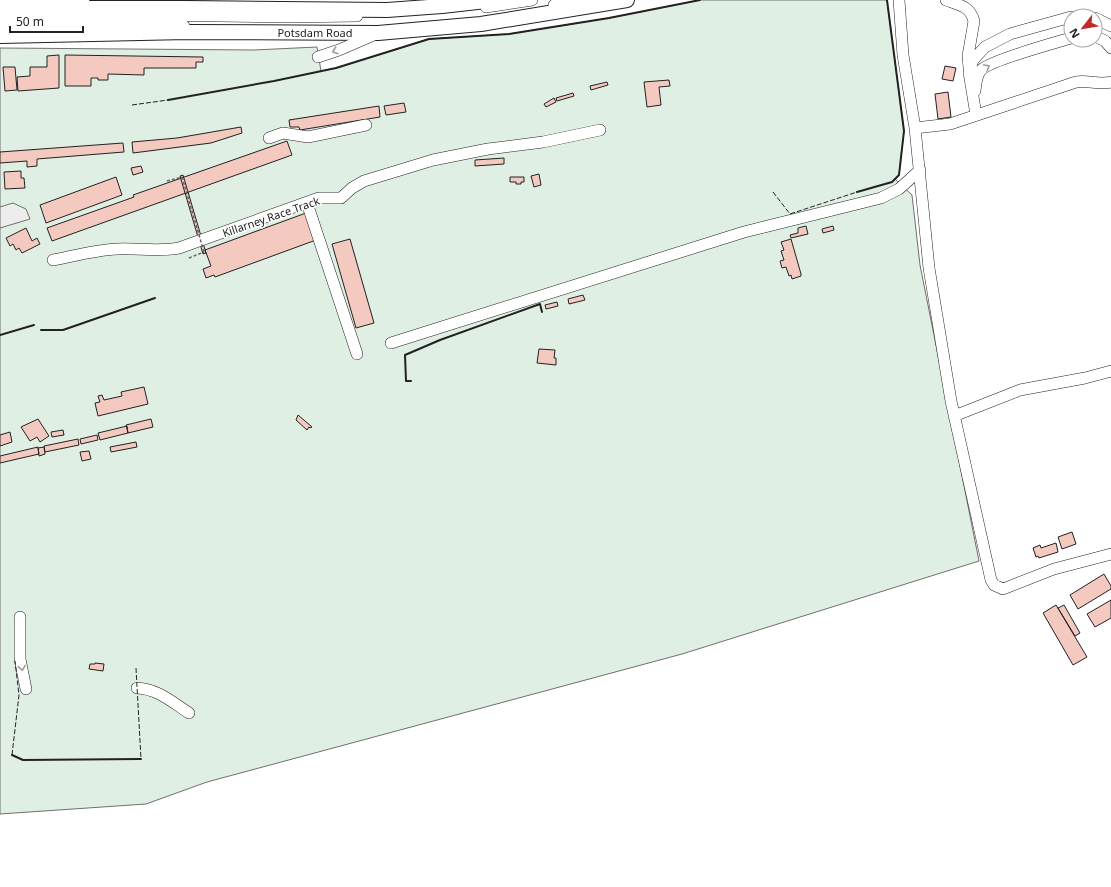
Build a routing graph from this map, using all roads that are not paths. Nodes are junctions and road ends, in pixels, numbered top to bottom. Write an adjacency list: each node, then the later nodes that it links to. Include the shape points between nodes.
1 (403, 0): 9 (main road)
2 (495, 0): 9 (main road, Potsdam Road, via 442,6)
3 (532, 0): 10 (street, via 482,8 393,16)
4 (581, 0): 12 (street, via 484,17 382,26)
5 (627, 0): 13 (main road, Potsdam Road, via 481,24)
6 (899, 0): 25 (street, via 903,55)
7 (946, 0): 19 (street, via 967,8 974,21 968,60)
8 (0, 4): 9 (main road, Potsdam Road)
9 (352, 10)
10 (0, 13)
11 (1063, 20): 19 (street, via 1010,34 994,42 978,54)
12 (0, 24)
13 (378, 33): 14 (main road, Potsdam Road, via 187,32); 18 (street, one-way to 18)
14 (0, 36)
15 (1063, 40): 22 (street, one-way to 15, via 977,79 982,69 999,60)
16 (1103, 40): 17 (street)
17 (1111, 48)
18 (318, 57)
19 (969, 72): 22 (street)
20 (1111, 72): 21 (street)
21 (1108, 83): 23 (street, via 1076,82)
22 (973, 101): 23 (street)
23 (976, 115): 25 (street, via 950,124)
24 (366, 125): 27 (street, via 308,136 283,133)
25 (915, 128): 28 (street)
26 (600, 130): 29 (street, Killarney Race Track, via 543,142 451,156 364,181 341,198 319,198)
27 (269, 138)
28 (920, 170): 31 (street, via 899,189 881,198 744,232); 34 (street, via 929,268)
29 (307, 202): 30 (street, Killarney Race Track, via 179,248 118,248); 32 (street)
30 (53, 260)
31 (390, 343)
32 (357, 354)
33 (1111, 371): 34 (street, via 1020,390)
34 (954, 416): 35 (street, via 989,574 994,585 1003,589 1054,569)
35 (1111, 554)
36 (20, 617): 38 (street, one-way to 38, via 20,660)
37 (137, 688): 39 (street, via 156,691)
38 (26, 689)
39 (188, 713)

